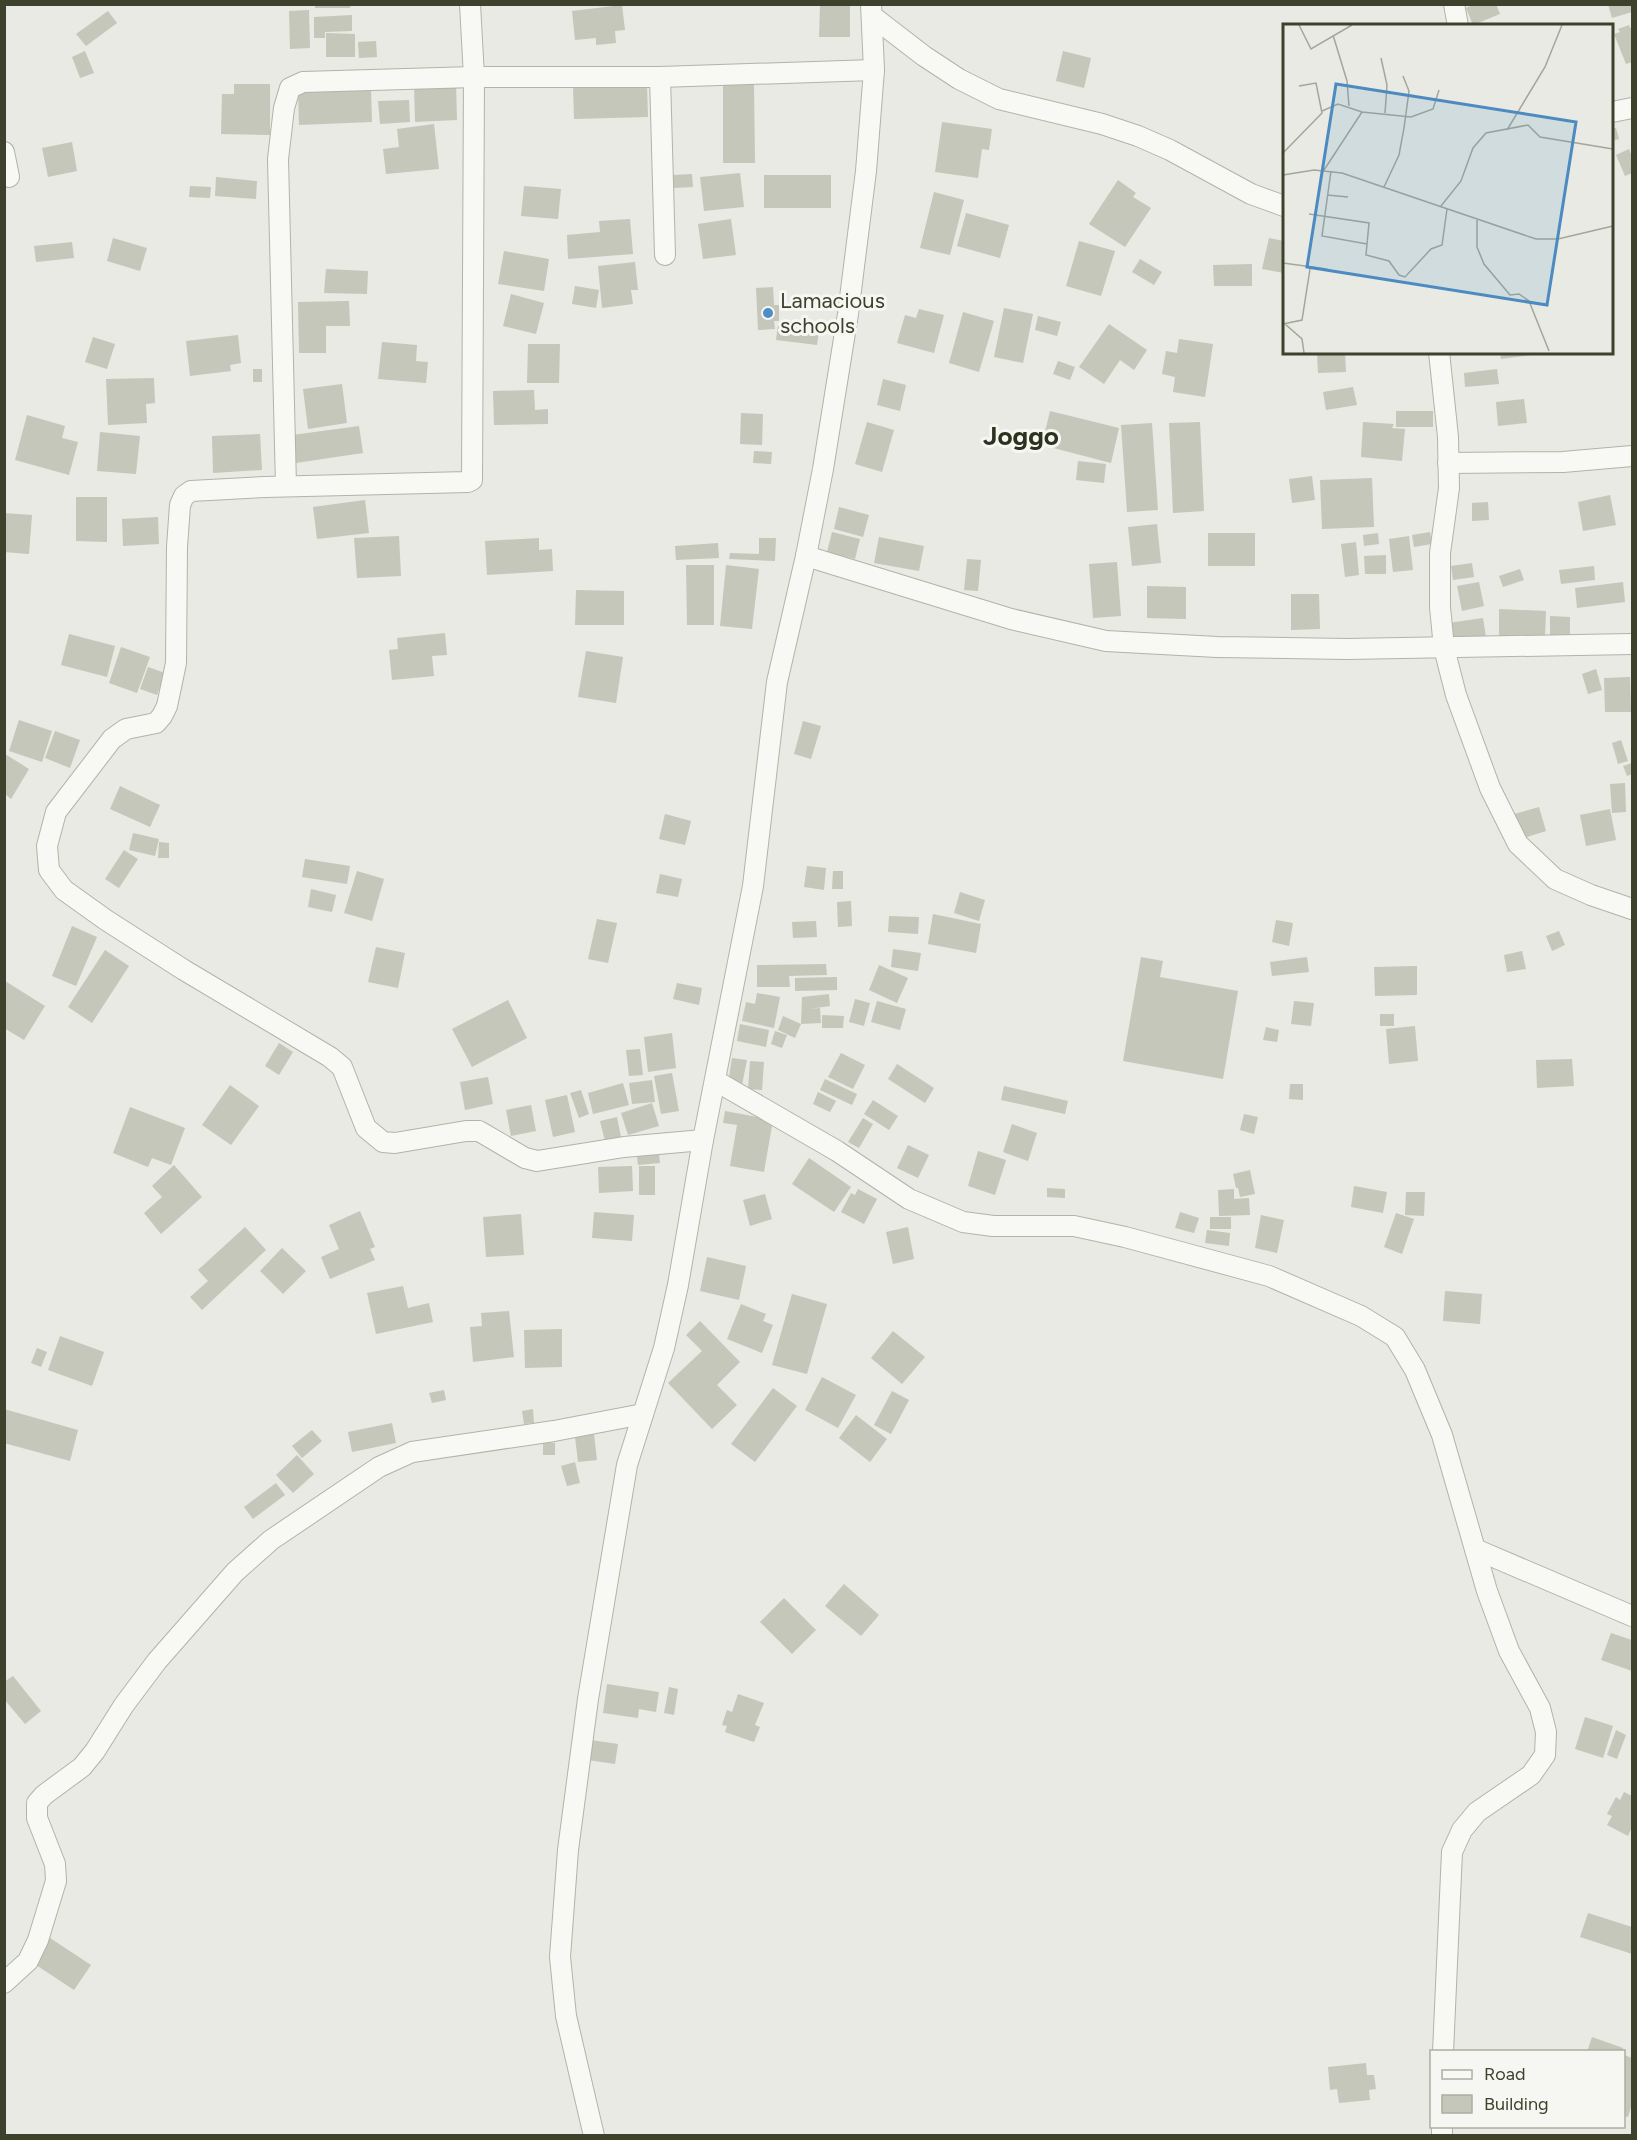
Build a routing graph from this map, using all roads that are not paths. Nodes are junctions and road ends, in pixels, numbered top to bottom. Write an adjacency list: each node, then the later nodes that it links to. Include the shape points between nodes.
1 (470, 4): 7 (street)
2 (1454, 4): 4 (street)
3 (871, 10): 5 (street); 12 (street, via 924,56 999,99 1138,136 1251,194)
4 (1458, 24)
5 (874, 70): 6 (street); 18 (street, via 848,314)
6 (660, 76): 7 (street); 13 (street)
7 (474, 77): 17 (street, via 303,82 290,88 278,159); 17 (street, via 472,480)
8 (1632, 108): 9 (street)
9 (1613, 112)
10 (4, 152): 11 (street)
11 (9, 177)
12 (1283, 206)
13 (665, 255)
14 (1439, 354): 16 (street)
15 (1632, 456): 16 (street, via 1563,462)
16 (1448, 463): 20 (street, via 1449,488 1440,553)
17 (286, 486): 23 (street, via 191,491 184,496 177,547 177,663 166,706 156,723 126,729 112,739 56,812 47,846 49,870 64,890 106,920 342,1066 366,1128 383,1142 479,1131 537,1161)
18 (806, 556): 20 (street, via 1011,619 1106,641 1229,647); 22 (street, via 777,682 753,886)
19 (1632, 644): 20 (street)
20 (1444, 648): 21 (street, via 1456,695 1490,788 1518,844 1555,879)
21 (1632, 909)
22 (716, 1081): 23 (street); 25 (street, via 909,1199 963,1222 1074,1226 1125,1237 1269,1276 1361,1316 1395,1337 1415,1370 1442,1435)
23 (703, 1140): 24 (street, via 669,1327)
24 (643, 1414): 27 (street, via 412,1452 379,1467 271,1540 235,1572 157,1661 82,1767 37,1803 37,1818 55,1864 56,1881 28,1961); 29 (street, via 627,1465 588,1699 568,1850 560,1957 566,2016)
25 (1475, 1549): 26 (street); 28 (street, via 1509,1652 1540,1708 1546,1732 1545,1755 1531,1775 1477,1812 1462,1830 1452,1852)
26 (1632, 1616)
27 (4, 1983)
28 (1443, 2050)
29 (594, 2136)

